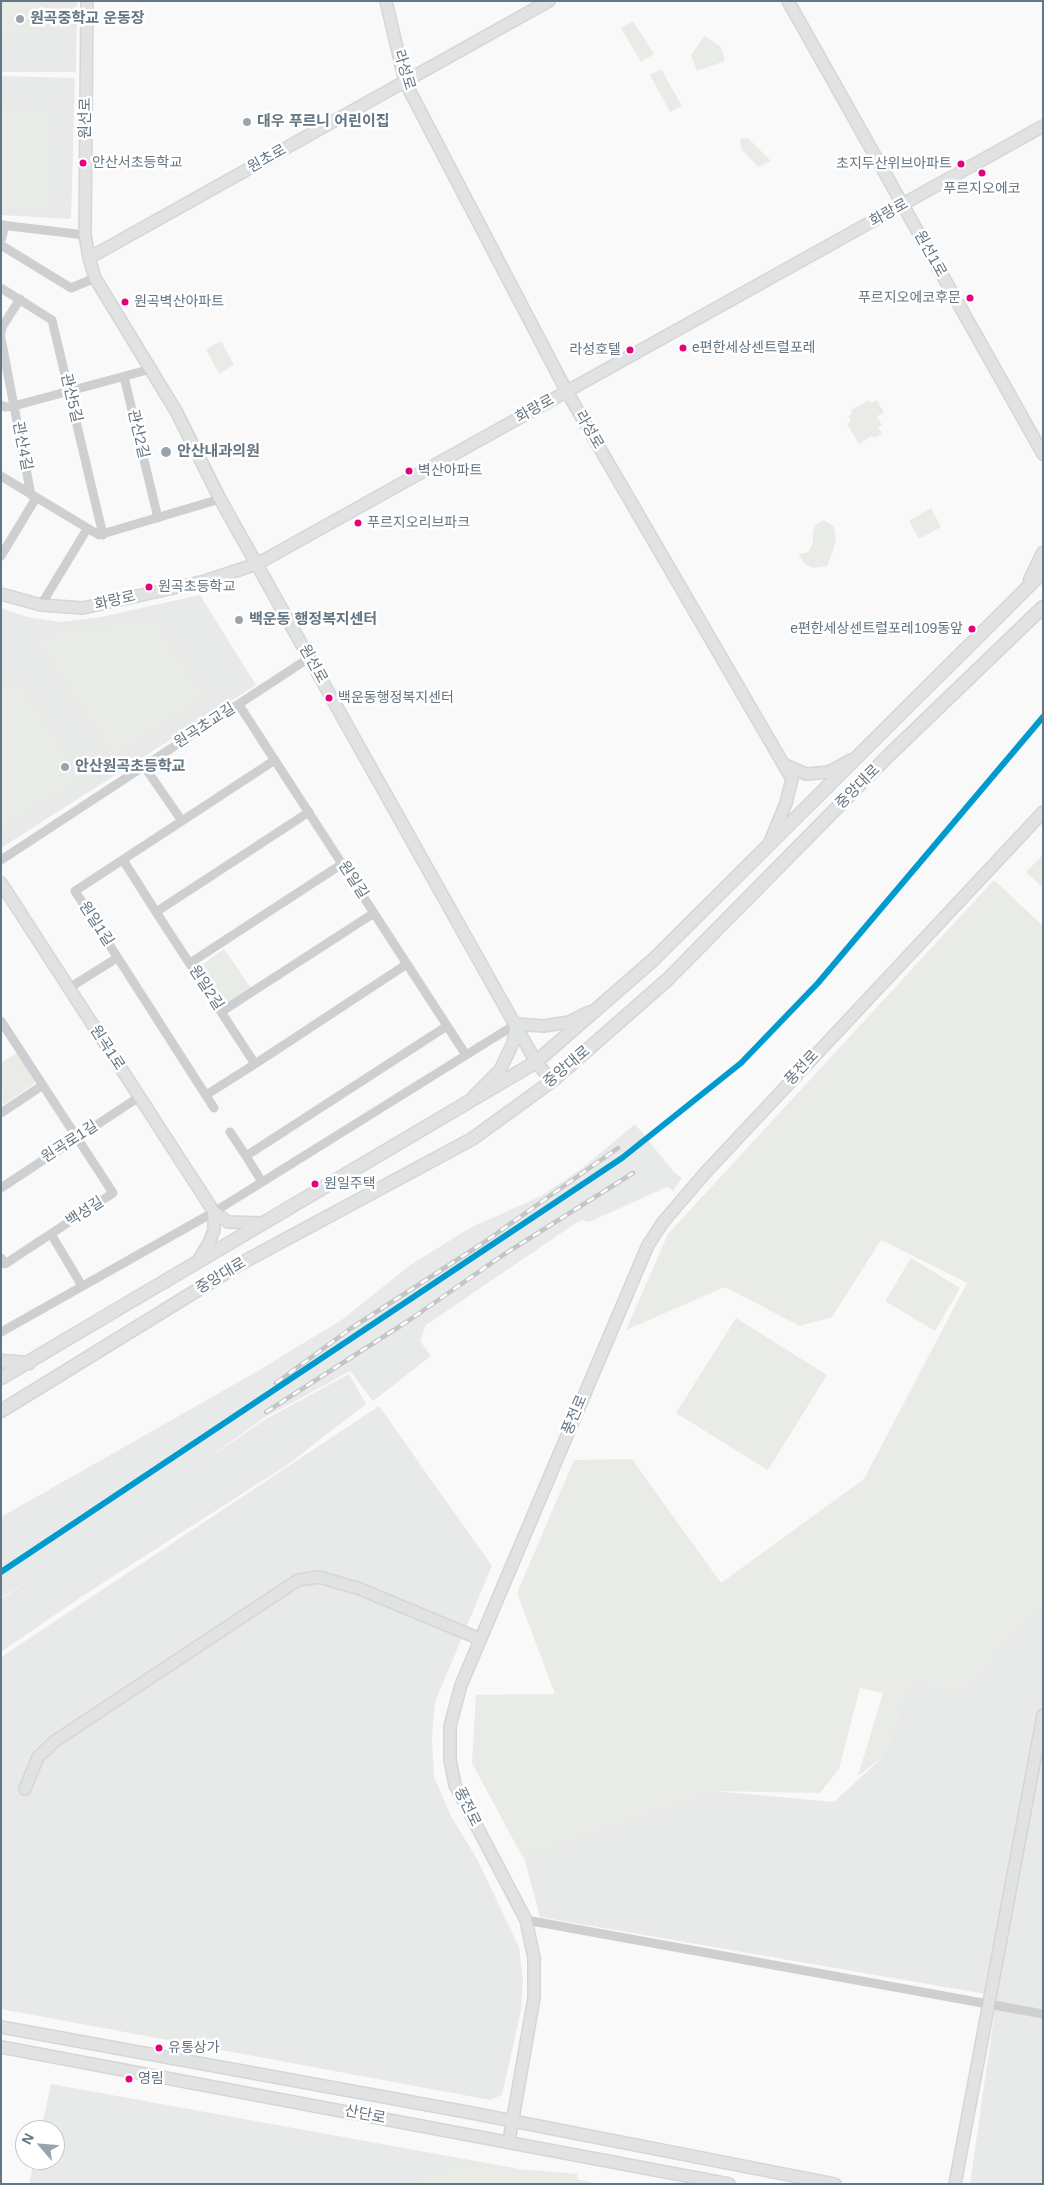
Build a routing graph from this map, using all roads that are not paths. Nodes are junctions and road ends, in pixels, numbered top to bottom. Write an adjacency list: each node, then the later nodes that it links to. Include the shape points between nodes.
1 (87, 1): 9 (street, 원선로)
2 (386, 1): 5 (street, 라성로)
3 (549, 1): 5 (street, 원초로)
4 (788, 1): 7 (street, 원선1로)
5 (405, 82): 11 (street, 원초로); 20 (street, 라성로)
6 (1043, 126): 7 (street, 화랑로)
7 (903, 205): 20 (street, 화랑로); 23 (street, 원선1로)
8 (3, 225): 9 (street); 10 (street)
9 (85, 235): 11 (street, 원선로)
10 (1, 243): 12 (street, via 71,288)
11 (89, 258): 12 (street, 원선로)
12 (95, 278): 17 (street, 원선로)
13 (1, 288): 14 (street, 관산5길)
14 (20, 300): 15 (street, via 2,327); 19 (street, 관산5길, via 52,320)
15 (1, 334)
16 (1, 338): 22 (street, 관산4길)
17 (151, 369): 18 (street); 26 (street, 원선로, via 176,411)
18 (124, 377): 19 (street); 27 (street, 관산2길)
19 (69, 391): 22 (street); 29 (street, 관산5길)
20 (567, 392): 32 (street, 화랑로); 42 (street, 라성로)
21 (1, 405): 22 (street)
22 (14, 406): 25 (street, 관산4길)
23 (1043, 454)
24 (1, 476): 25 (street)
25 (34, 496): 28 (street); 31 (street)
26 (220, 500): 27 (street); 32 (street, 원선로)
27 (158, 518): 29 (street)
28 (88, 529): 29 (street); 36 (street)
29 (103, 535)
30 (1043, 553): 34 (main road)
31 (1, 556)
32 (257, 564): 36 (street, 화랑로, via 205,580 83,608); 38 (street, 원선로)
33 (1043, 572): 34 (main road)
34 (1026, 588): 40 (main road)
35 (1, 594): 36 (street, 화랑로)
36 (41, 605)
37 (1043, 607): 67 (main road, 중앙대로, via 887,758 667,980)
38 (309, 658): 39 (street, 원곡초교길); 62 (street, 원선로)
39 (239, 704): 41 (street, 원일길); 43 (street, 원곡초교길)
40 (854, 758): 42 (street, via 829,772 806,774); 47 (main road)
41 (275, 760): 44 (street, 원일길); 46 (street, 원일1길)
42 (783, 764): 47 (street, 라성로, via 792,779)
43 (144, 766): 46 (street); 48 (street, 원곡초교길)
44 (309, 812): 50 (street, 원일길); 53 (street)
45 (1043, 812): 90 (street, 풍전로, via 706,1172 648,1244)
46 (182, 821): 49 (street, 원일1길)
47 (770, 842): 59 (main road, via 653,960)
48 (1, 860)
49 (123, 860): 53 (street, 원일2길); 55 (street, 원일1길, via 74,891)
50 (342, 864): 54 (street, 원일길); 56 (street)
51 (1, 883): 52 (street, 원곡1로)
52 (5, 896): 58 (street, 원곡1로)
53 (156, 912): 56 (street, 원일2길)
54 (374, 913): 57 (street, 원일길); 60 (street)
55 (117, 958): 58 (street); 69 (street, 원일1길)
56 (190, 963): 60 (street, 원일2길)
57 (407, 964): 63 (street, 원일길); 66 (street)
58 (69, 988): 70 (street, 원곡1로)
59 (598, 1008): 62 (street, via 569,1022 544,1026); 65 (main road)
60 (221, 1012): 66 (street, 원일2길)
61 (1, 1021): 68 (street, 백성길)
62 (516, 1024): 64 (street); 65 (street, 원선로); 71 (street, via 513,1043 500,1070)
63 (447, 1026): 64 (street, 원일길); 76 (street)
64 (466, 1055): 77 (street)
65 (536, 1062): 67 (street, 원선로); 71 (main road)
66 (255, 1064): 69 (street)
67 (552, 1081): 89 (main road, 중앙대로, via 472,1139 238,1265)
68 (43, 1085): 73 (street); 75 (street, 백성길)
69 (206, 1095): 72 (street, 원일1길)
70 (139, 1097): 75 (street, 원곡로1길); 79 (street, 원곡1로)
71 (468, 1103): 80 (main road)
72 (214, 1108)
73 (1, 1113)
74 (230, 1132): 76 (street)
75 (77, 1138): 78 (street, 원곡로1길); 81 (street, 백성길, via 113,1193)
76 (246, 1156): 77 (street)
77 (262, 1182): 79 (street)
78 (1, 1188)
79 (214, 1212): 80 (street, via 228,1222); 83 (street, via 211,1236); 84 (street)
80 (262, 1223): 83 (main road)
81 (52, 1234): 82 (street, 백성길, via 5,1264); 84 (street)
82 (1, 1258)
83 (198, 1261): 87 (main road)
84 (82, 1286): 85 (street)
85 (1, 1332)
86 (1, 1361): 87 (main road)
87 (29, 1363): 88 (main road)
88 (1, 1378)
89 (1, 1411)
90 (480, 1639): 92 (street, via 360,1589 318,1577 298,1580 55,1740 38,1757); 93 (street, 풍전로, via 461,1684 450,1726 450,1760 455,1785)
91 (1043, 1715): 94 (street)
92 (25, 1789)
93 (526, 1920): 94 (street); 98 (street, 풍전로, via 536,1980)
94 (989, 2004): 95 (street); 102 (street)
95 (1043, 2014)
96 (1, 2027): 98 (street)
97 (1, 2047): 99 (street, 산단로)
98 (513, 2121): 99 (street, 풍전로); 101 (street)
99 (509, 2141): 100 (street, 산단로)
100 (729, 2184)
101 (835, 2184)
102 (955, 2184)

